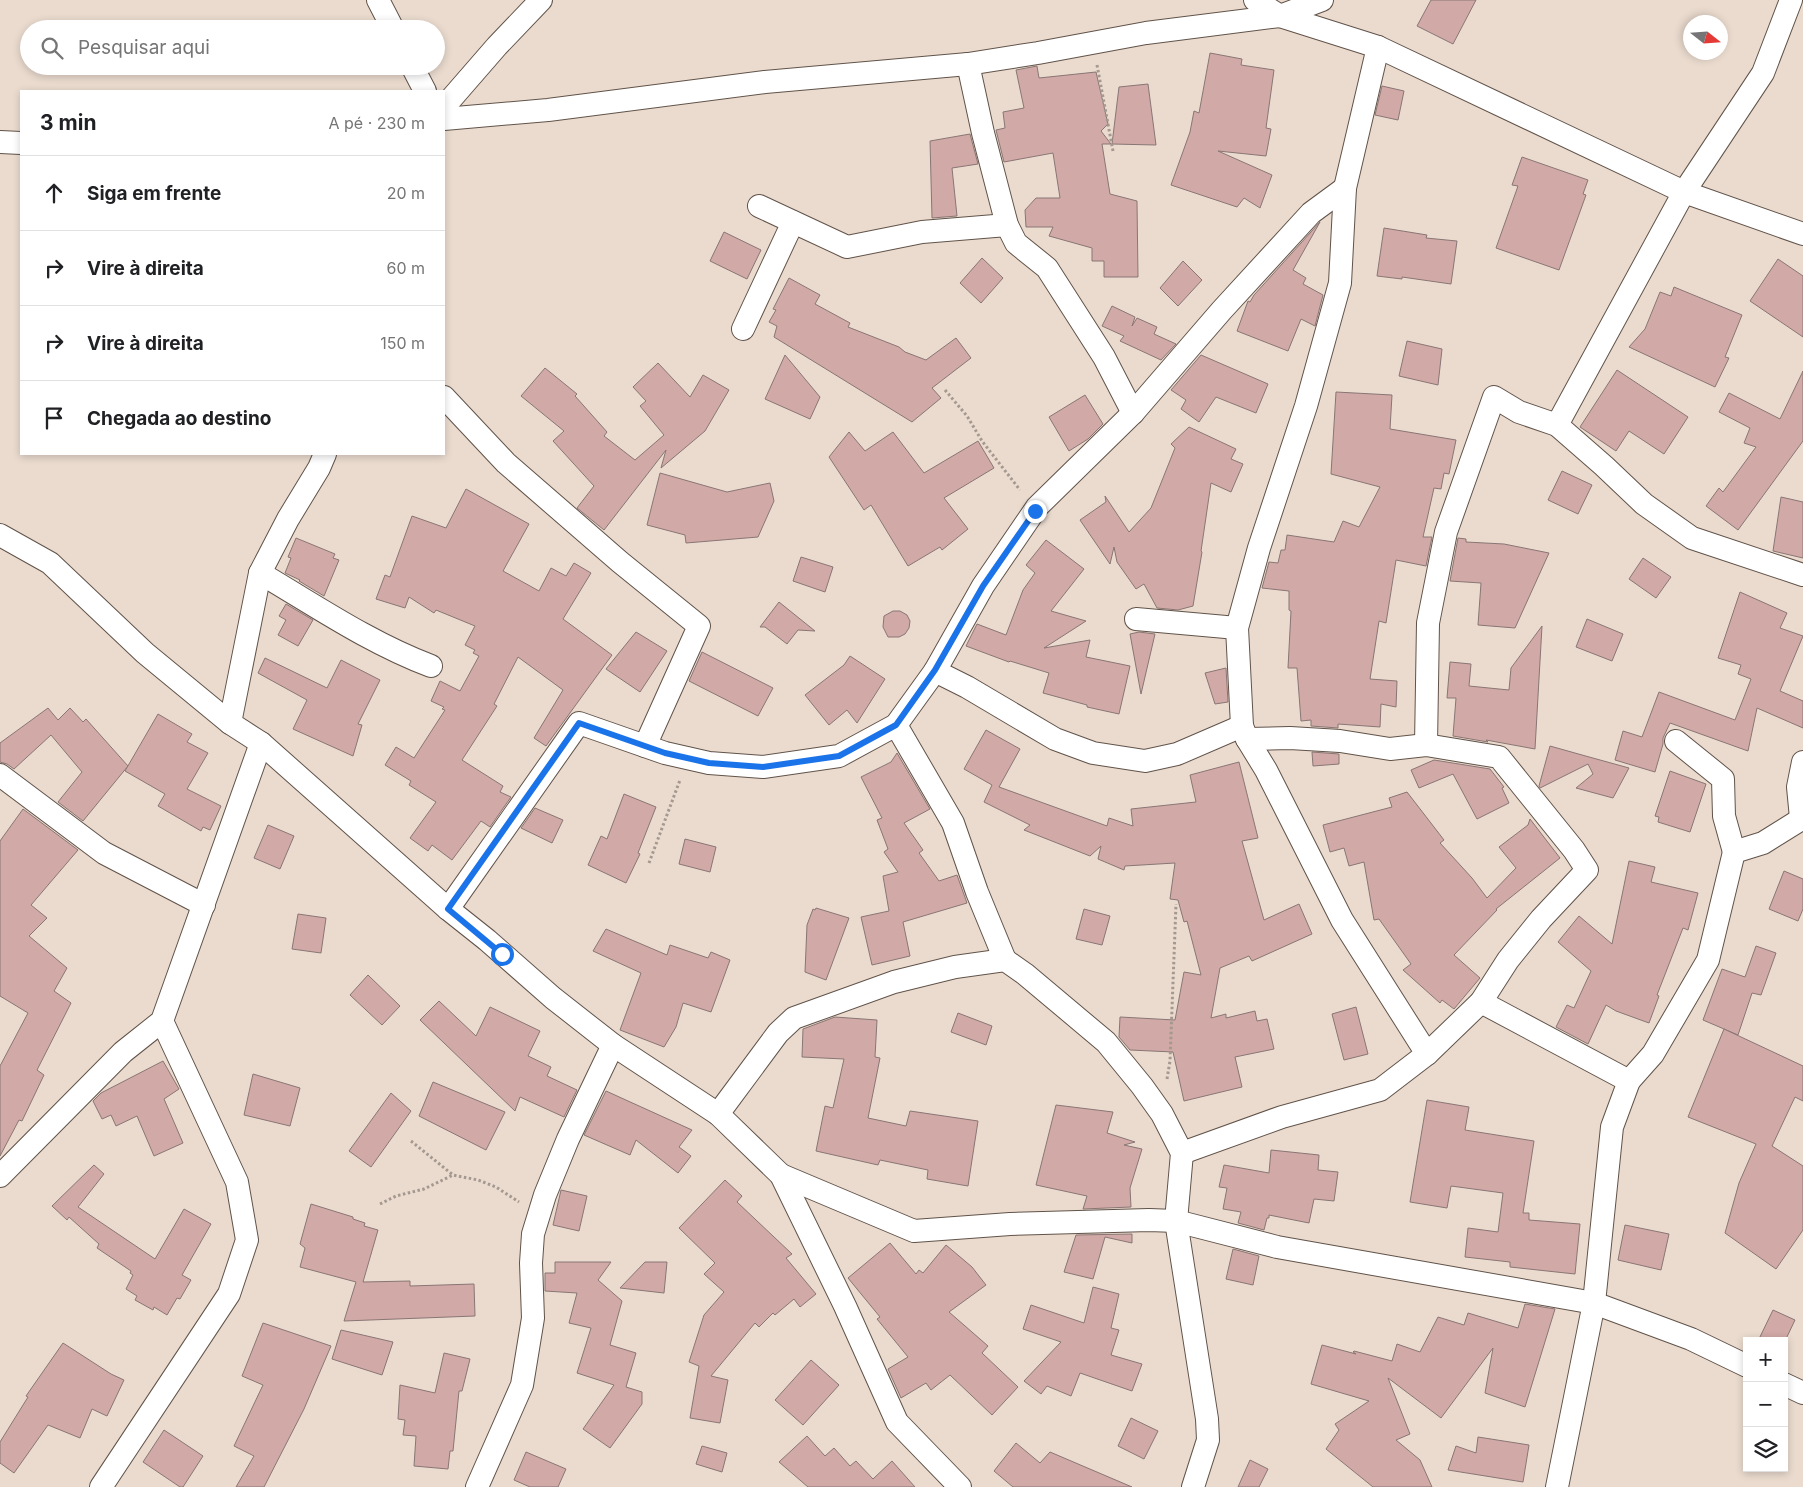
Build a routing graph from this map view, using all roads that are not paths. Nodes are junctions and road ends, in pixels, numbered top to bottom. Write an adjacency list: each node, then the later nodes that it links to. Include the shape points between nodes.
1 (378, 0): 7 (street)
2 (541, 0): 12 (street)
3 (1255, 0): 6 (street)
4 (1322, 0): 6 (street)
5 (1791, 0): 17 (street, via 1763,74)
6 (1280, 16): 8 (street); 9 (street, via 1146,33)
7 (388, 20)
8 (1378, 48): 16 (street); 17 (street)
9 (968, 64): 13 (street, via 765,82 548,110); 20 (street)
10 (417, 75): 11 (street)
11 (424, 90)
12 (445, 107)
13 (445, 118)
14 (0, 142): 15 (street)
15 (20, 143)
16 (1345, 188): 24 (street, via 1311,213); 31 (street, via 1340,283 1306,406 1259,548)
17 (1684, 192): 21 (street); 25 (street)
18 (759, 206): 19 (street)
19 (793, 222): 20 (street, via 847,247 922,232); 22 (street)
20 (1007, 225): 24 (street, via 1016,243 1047,268 1104,357)
21 (1803, 234)
22 (743, 329)
23 (445, 398): 40 (street, via 506,463 699,626)
24 (1133, 413): 33 (street, via 1035,511 983,586)
25 (1557, 425): 29 (street, via 1644,504 1692,538); 39 (street, via 1519,412 1494,397 1487,414 1446,532 1428,623)
26 (325, 455): 28 (street)
27 (0, 535): 34 (street, via 50,563 145,653)
28 (260, 573): 32 (street, via 362,634); 34 (street)
29 (1803, 575)
30 (1136, 619): 31 (street)
31 (1237, 628): 36 (street)
32 (431, 666)
33 (935, 670): 35 (street); 36 (street, via 1054,739 1093,753 1145,762)
34 (230, 723): 38 (street)
35 (896, 725): 40 (street, via 839,756 763,767 709,763); 47 (street, via 953,823)
36 (1245, 732): 39 (street, via 1390,748); 51 (street, via 1342,920)
37 (1676, 741): 44 (street, via 1723,780 1724,816)
38 (262, 743): 45 (street); 46 (street)
39 (1426, 745): 48 (street, via 1499,757 1587,870 1508,960)
40 (645, 746): 46 (street, via 579,723)
41 (1803, 762): 43 (street, via 1798,788)
42 (0, 775): 45 (street, via 104,853)
43 (1802, 818): 44 (street, via 1763,843)
44 (1734, 852): 52 (street, via 1708,960 1653,1054)
45 (204, 905): 49 (street)
46 (448, 909): 50 (street)
47 (1005, 960): 53 (street, via 955,967 894,982 794,1018 778,1033); 54 (street, via 1106,1042 1162,1114)
48 (1481, 1002): 51 (street); 52 (street)
49 (162, 1021): 55 (street, via 123,1052); 62 (street, via 237,1182 247,1240 228,1294)
50 (613, 1045): 53 (street); 63 (street, via 568,1139 533,1234 533,1318 522,1385)
51 (1427, 1054): 54 (street, via 1380,1090 1282,1117)
52 (1630, 1081): 58 (street, via 1612,1127)
53 (718, 1114): 56 (street)
54 (1182, 1153): 57 (street)
55 (0, 1176)
56 (782, 1176): 57 (street, via 914,1231 1010,1224); 64 (street, via 897,1422)
57 (1176, 1221): 58 (street, via 1277,1247); 65 (street, via 1208,1440)
58 (1594, 1303): 59 (street, via 1691,1339); 66 (street)
59 (1743, 1364)
60 (1788, 1386): 61 (street)
61 (1803, 1393)
62 (101, 1487)
63 (477, 1487)
64 (960, 1487)
65 (1193, 1487)
66 (1558, 1487)

